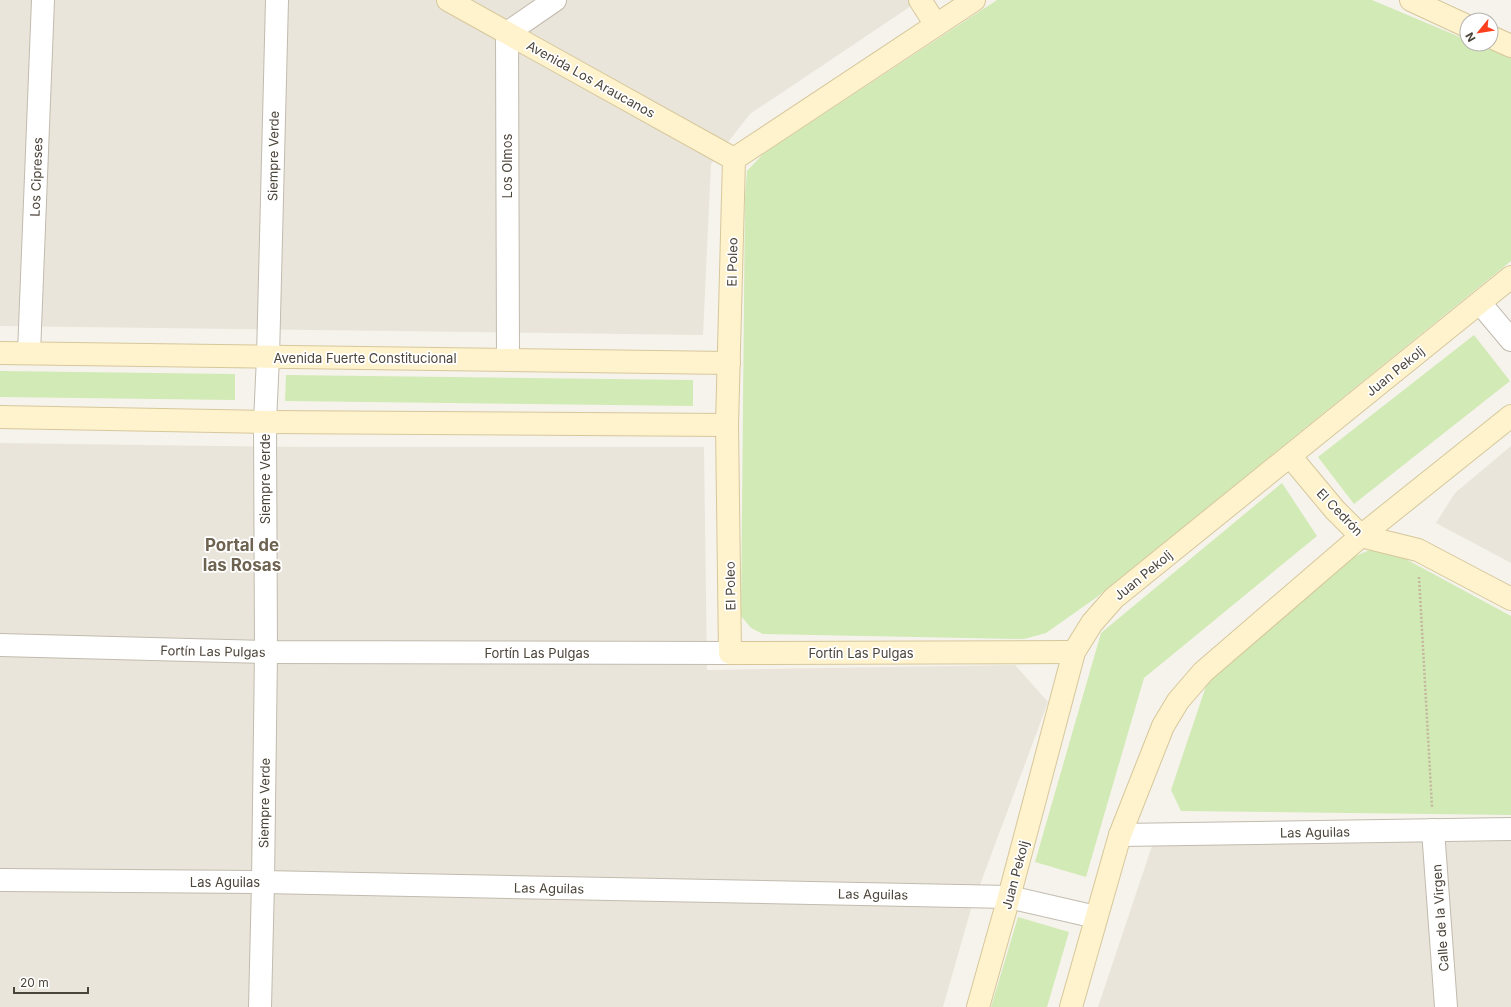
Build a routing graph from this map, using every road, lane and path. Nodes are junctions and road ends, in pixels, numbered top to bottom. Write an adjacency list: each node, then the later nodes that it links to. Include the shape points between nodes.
1 (43, 0): 18 (street, Los Cipreses)
2 (277, 0): 19 (street, Siempre Verde)
3 (448, 0): 10 (street, Avenida Los Araucanos)
4 (556, 0): 10 (street)
5 (920, 0): 9 (street)
6 (974, 0): 9 (street)
7 (1411, 0): 8 (street)
8 (1459, 22)
9 (936, 25): 13 (street)
10 (506, 33): 13 (street, Avenida Los Araucanos); 20 (street, Los Olmos)
11 (1499, 41): 12 (street)
12 (1511, 46)
13 (734, 159): 21 (street, El Poleo)
14 (1511, 277): 15 (street, Juan Pekolj)
15 (1480, 303): 16 (street); 26 (street, Juan Pekolj)
16 (1511, 340)
17 (0, 353): 18 (street, Avenida Fuerte Constitucional)
18 (29, 353): 19 (street, Avenida Fuerte Constitucional)
19 (268, 357): 20 (street, Avenida Fuerte Constitucional); 24 (street, Siempre Verde)
20 (508, 359): 21 (street, Avenida Fuerte Constitucional)
21 (729, 363): 25 (street, El Poleo)
22 (1511, 416): 27 (street)
23 (0, 417): 24 (street)
24 (265, 422): 25 (street); 31 (street, Siempre Verde)
25 (727, 425): 33 (street, El Poleo)
26 (1290, 456): 27 (street, El Cedrón, via 1335,510); 32 (street, Juan Pekolj, via 1114,598 1092,623)
27 (1361, 536): 28 (street, El Cedrón); 36 (street, via 1203,672 1178,701 1163,726)
28 (1418, 550): 29 (street, El Cedrón); 34 (path)
29 (1511, 599)
30 (0, 646): 31 (street, Fortín Las Pulgas)
31 (266, 652): 33 (street, Fortín Las Pulgas); 38 (street, Siempre Verde)
32 (1074, 652): 33 (street, Fortín Las Pulgas); 39 (street, Juan Pekolj)
33 (730, 653)
34 (1433, 830): 35 (street, Las Aguilas); 36 (street, Las Aguilas); 44 (street, Calle de la Virgen)
35 (1511, 830)
36 (1120, 835): 40 (street)
37 (0, 880): 38 (street, Las Aguilas)
38 (263, 882): 39 (street, Las Aguilas); 41 (street, Siempre Verde)
39 (1009, 897): 40 (street, Las Aguilas); 42 (street, Juan Pekolj)
40 (1096, 917): 43 (street)
41 (260, 1007)
42 (978, 1007)
43 (1071, 1007)
44 (1446, 1007)

